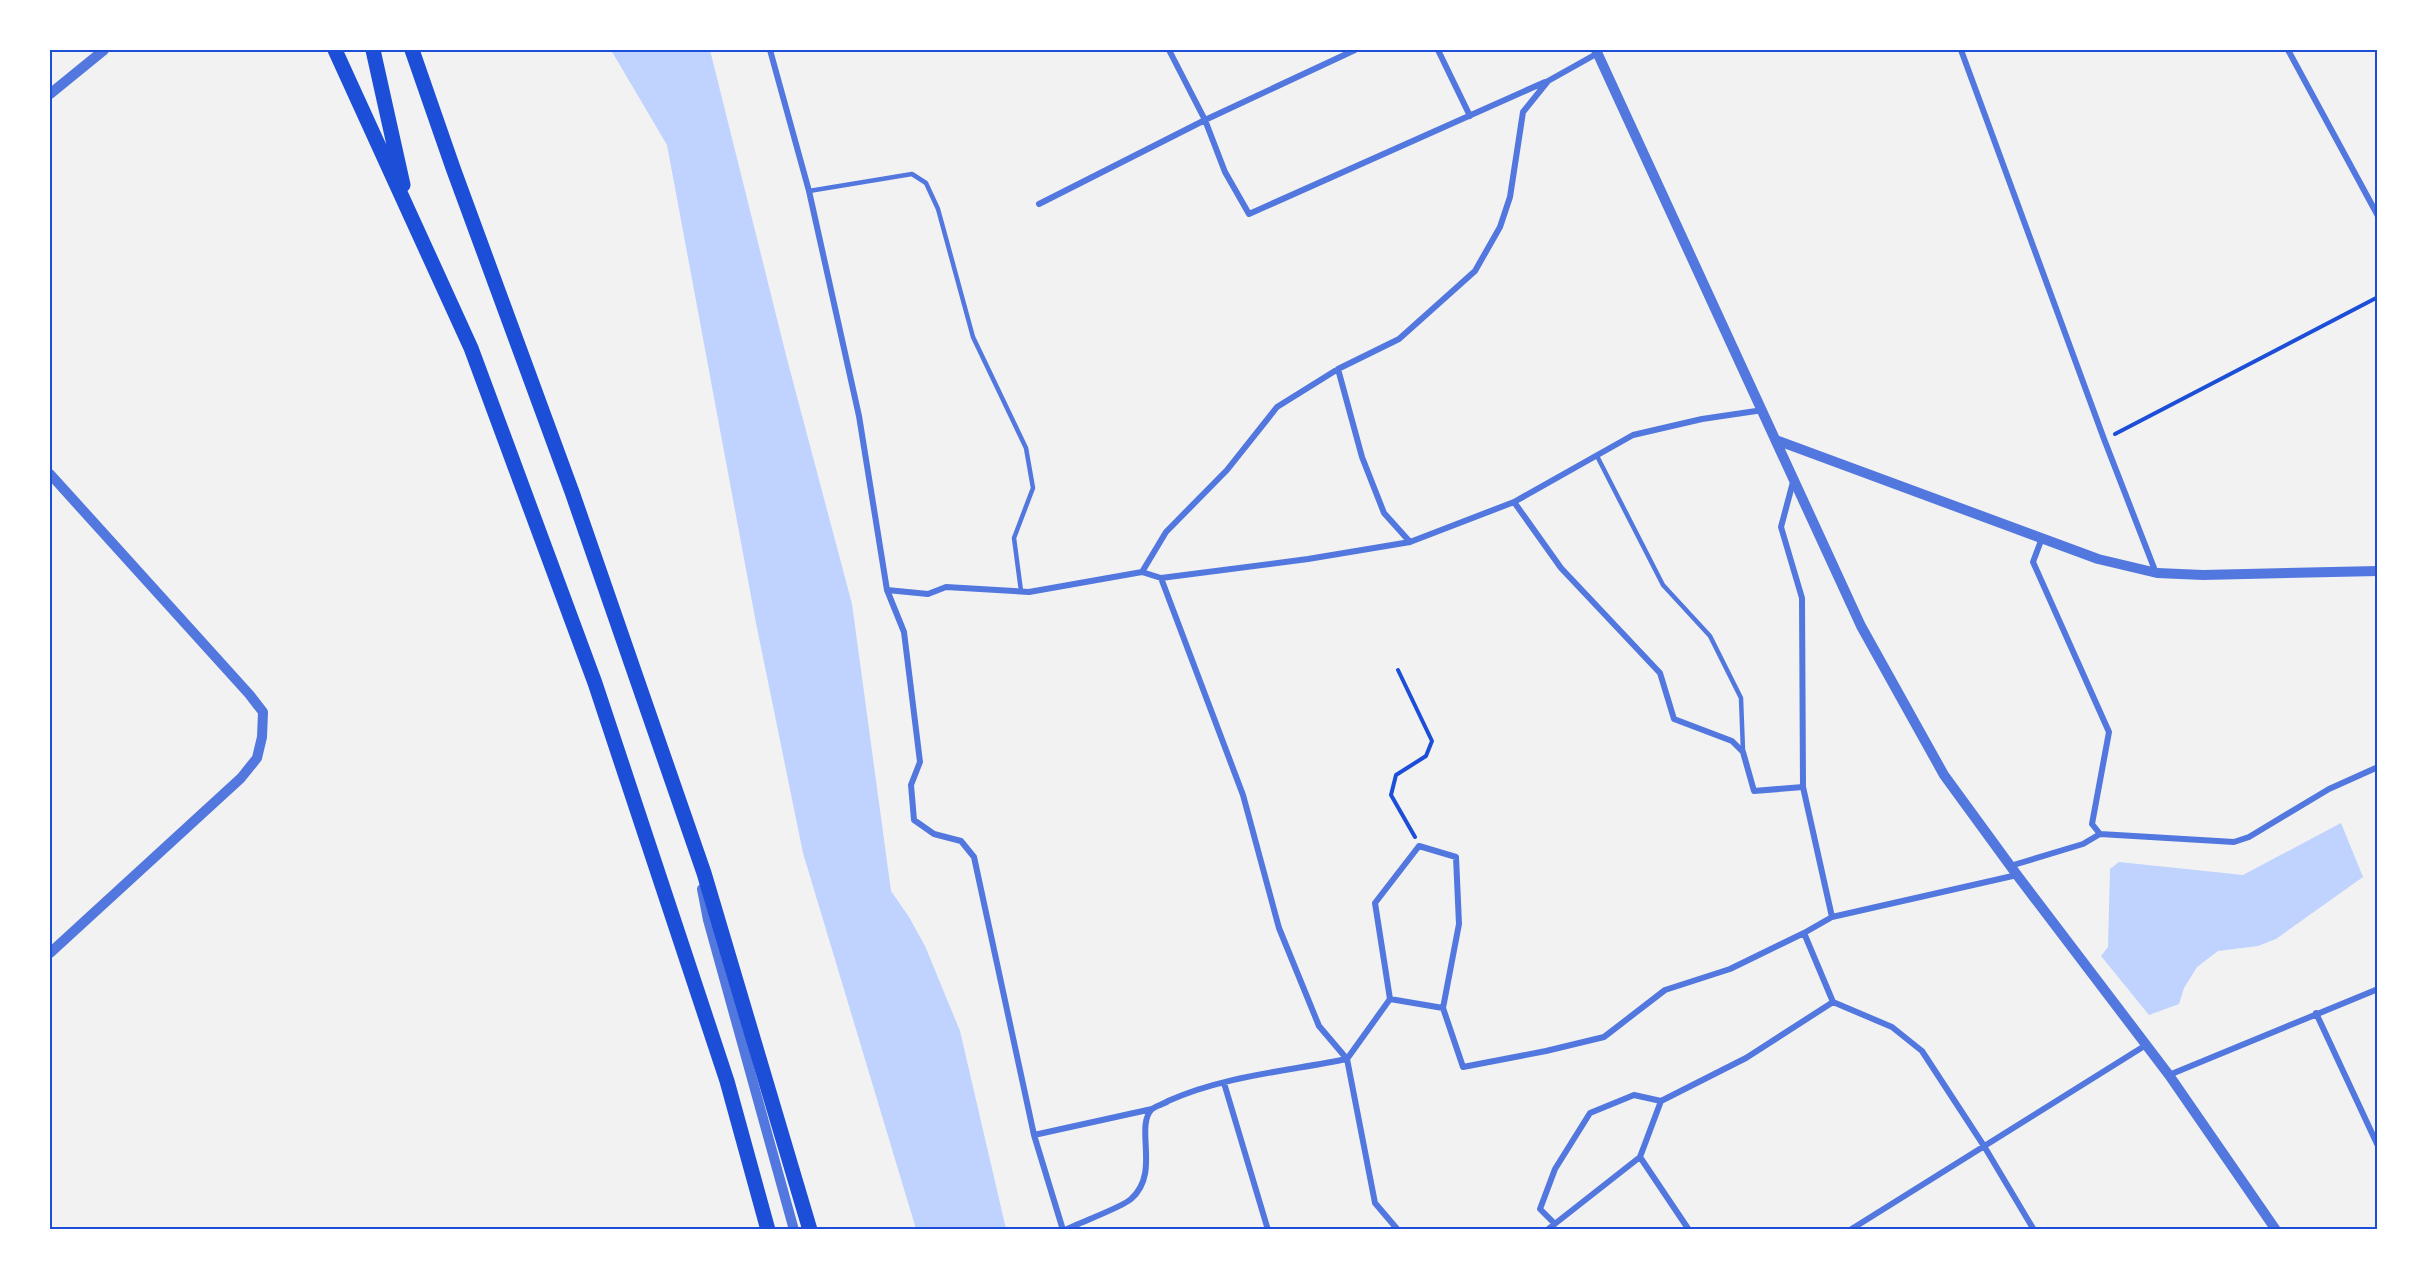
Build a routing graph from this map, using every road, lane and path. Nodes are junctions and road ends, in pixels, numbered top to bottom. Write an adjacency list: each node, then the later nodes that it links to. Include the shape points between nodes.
1 (104, 50): 13 (street)
2 (335, 50): 18 (main road)
3 (373, 50): 18 (main road)
4 (412, 50): 42 (main road, via 576,503)
5 (770, 50): 16 (street)
6 (1169, 50): 15 (street)
7 (1355, 50): 15 (street)
8 (1438, 50): 14 (street)
9 (1961, 50): 23 (street)
10 (2288, 50): 19 (street)
11 (1597, 51): 12 (street); 22 (street)
12 (1548, 81): 14 (street); 21 (street, via 1523,112 1510,197 1500,227 1475,271 1399,339)
13 (50, 94)
14 (1470, 116): 15 (street, via 1249,214 1226,172)
15 (1205, 120): 17 (street)
16 (809, 190): 35 (street, via 859,416); 36 (lane, via 912,174 926,183 938,209 973,337 1026,448 1033,488 1014,538)
17 (1039, 204)
18 (408, 211): 64 (main road, via 471,348 596,683 724,1071)
19 (2378, 216)
20 (2378, 297): 23 (path)
21 (1338, 369): 30 (street, via 1362,457 1384,513); 32 (street, via 1276,407 1227,470 1166,531)
22 (1763, 410): 24 (street); 25 (street, via 1633,435)
23 (2104, 439): 33 (street)
24 (1776, 440): 27 (street); 29 (street)
25 (1597, 456): 28 (street); 38 (lane, via 1663,585 1710,636 1741,698)
26 (50, 474): 47 (street, via 263,712 257,758 241,778)
27 (1793, 479): 40 (street, via 1781,527 1802,598); 44 (street, via 1861,626 1944,775)
28 (1514, 502): 30 (street); 38 (street, via 1561,568 1660,673 1674,719 1732,741)
29 (2042, 538): 33 (street, via 2098,559); 41 (street, via 2033,562 2109,732 2092,824)
30 (1410, 542): 34 (street)
31 (2378, 571): 33 (street)
32 (1142, 572): 34 (street); 36 (street)
33 (2157, 573)
34 (1161, 578): 54 (street, via 1243,795 1279,928 1319,1026)
35 (887, 590): 36 (street, via 928,594 946,587); 59 (street, via 904,632 920,762 911,785 914,820 934,834 962,841 974,857)
36 (1021, 591)
37 (1398, 670): 43 (path, via 1432,741 1426,756 1396,775 1392,795)
38 (1743, 752): 40 (street, via 1754,791)
39 (2378, 767): 41 (street, via 2329,789 2234,842)
40 (1803, 787): 45 (street)
41 (2100, 834): 44 (street)
42 (694, 845): 65 (street, via 708,920); 66 (main road)
43 (1419, 846): 49 (street, via 1375,903); 51 (street, via 1456,857 1459,924)
44 (2014, 871): 45 (street); 53 (street)
45 (1832, 917): 46 (street)
46 (1804, 933): 50 (street); 51 (street, via 1730,969 1665,990 1604,1036 1546,1051 1464,1067)
47 (50, 953)
48 (2378, 989): 52 (street)
49 (1390, 999): 51 (street); 54 (street)
50 (1833, 1002): 57 (street, via 1746,1058); 60 (street, via 1892,1027 1922,1051)
51 (1443, 1008)
52 (2316, 1013): 55 (street); 61 (street)
53 (2146, 1045): 55 (street); 60 (street)
54 (1347, 1059): 56 (street); 69 (street, via 1375,1203)
55 (2169, 1075): 74 (street)
56 (1224, 1083): 58 (street); 68 (street)
57 (1661, 1101): 62 (street); 63 (street, via 1634,1095 1590,1113 1555,1169 1540,1209)
58 (1152, 1109): 59 (street); 67 (street, via 1144,1123 1148,1150 1145,1178 1131,1199)
59 (1034, 1135): 67 (street)
60 (1984, 1146): 72 (street); 73 (street)
61 (2378, 1146)
62 (1640, 1157): 63 (street); 71 (street)
63 (1556, 1224): 70 (street)
64 (768, 1230)
65 (794, 1230)
66 (810, 1230)
67 (1064, 1230)
68 (1268, 1230)
69 (1398, 1230)
70 (1547, 1230)
71 (1689, 1230)
72 (1850, 1230)
73 (2034, 1230)
74 (2276, 1230)

